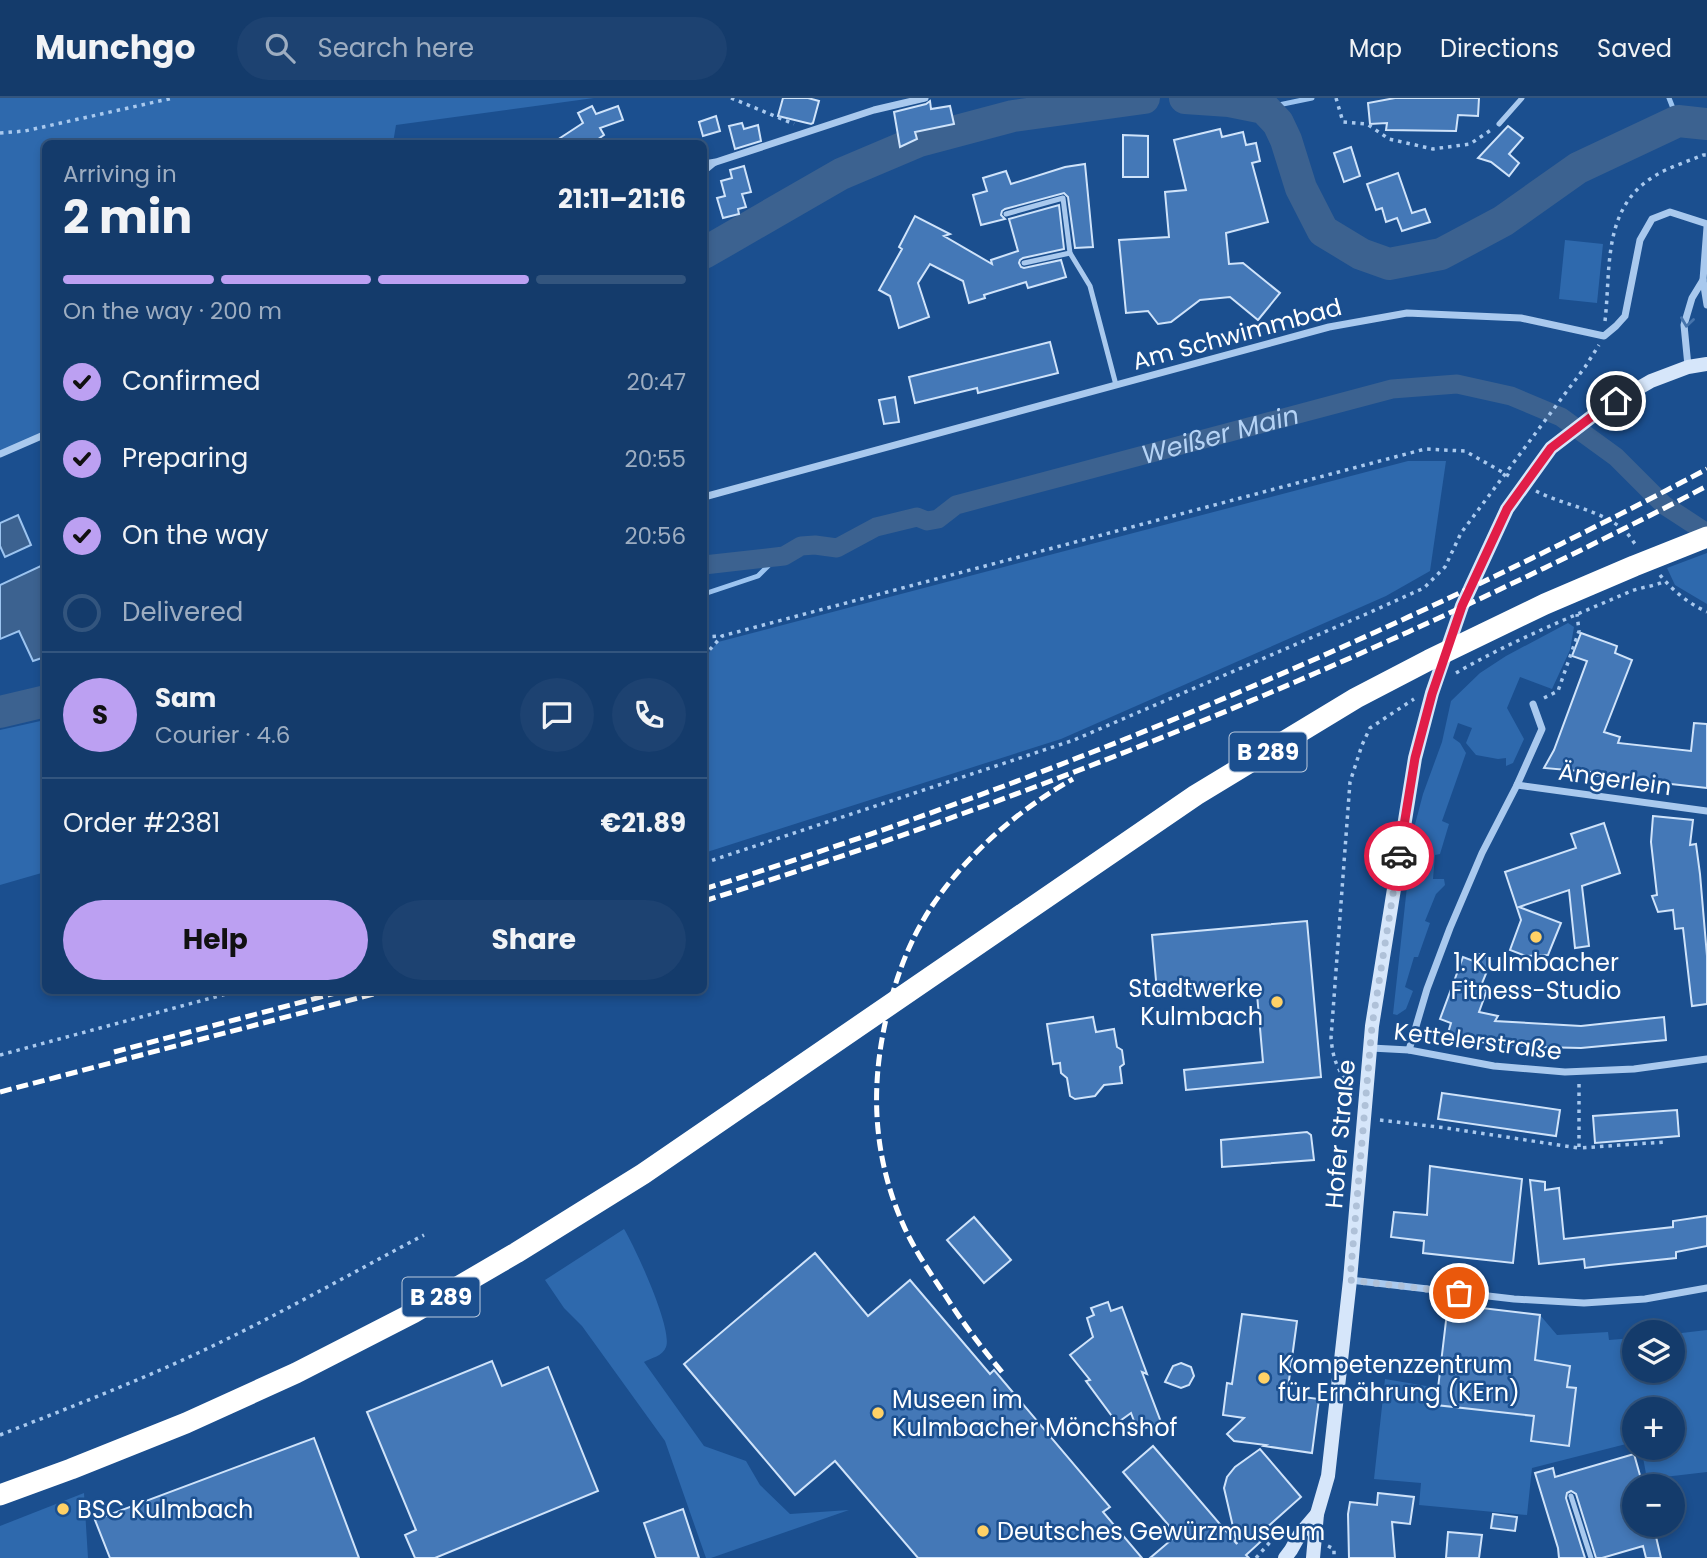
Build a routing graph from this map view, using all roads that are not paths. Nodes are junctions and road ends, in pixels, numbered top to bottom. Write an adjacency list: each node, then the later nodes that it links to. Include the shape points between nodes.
1 (925, 98): 4 (street)
2 (1522, 98): 3 (lane)
3 (1499, 124)
4 (716, 162): 5 (street); 6 (lane)
5 (707, 164)
6 (707, 170)
7 (1006, 214): 9 (lane, via 1063,198)
8 (1707, 225): 11 (street); 15 (street, Am Schwimmbad, via 1670,212 1652,219 1640,240 1625,316 1604,336 1521,318 1407,313 1329,327)
9 (1070, 253): 10 (lane); 15 (lane, via 1090,286)
10 (1024, 263)
11 (1703, 280): 12 (street); 14 (street, one-way to 14, via 1684,325)
12 (1707, 305)
13 (1707, 364): 14 (street, Hofer Straße)
14 (1688, 368): 23 (street, Hofer Straße, via 1599,411 1551,448 1507,509 1462,606 1415,758)
15 (1116, 385): 18 (street, Am Schwimmbad)
16 (42, 436): 17 (street)
17 (0, 454)
18 (707, 496)
19 (1707, 537): 28 (highway, B 289, via 1637,558 1356,698 1196,794 643,1174 413,1313 186,1423)
20 (1533, 704): 21 (street, via 1542,729)
21 (1517, 785): 22 (street, Ängerlein); 24 (street, via 1450,928)
22 (1707, 811)
23 (1370, 1048): 24 (street, Kettelerstraße); 26 (street, Hofer Straße)
24 (1409, 1051): 25 (street, Kettelerstraße, via 1494,1066 1565,1072)
25 (1707, 1059)
26 (1350, 1280): 27 (street, via 1584,1303); 30 (street, Hofer Straße, via 1328,1476)
27 (1707, 1288)
28 (0, 1495)
29 (1571, 1496): 33 (lane)
30 (1317, 1514): 31 (street, Hofer Straße); 32 (street, Hofer Straße)
31 (1285, 1558)
32 (1313, 1558)
33 (1591, 1558)

